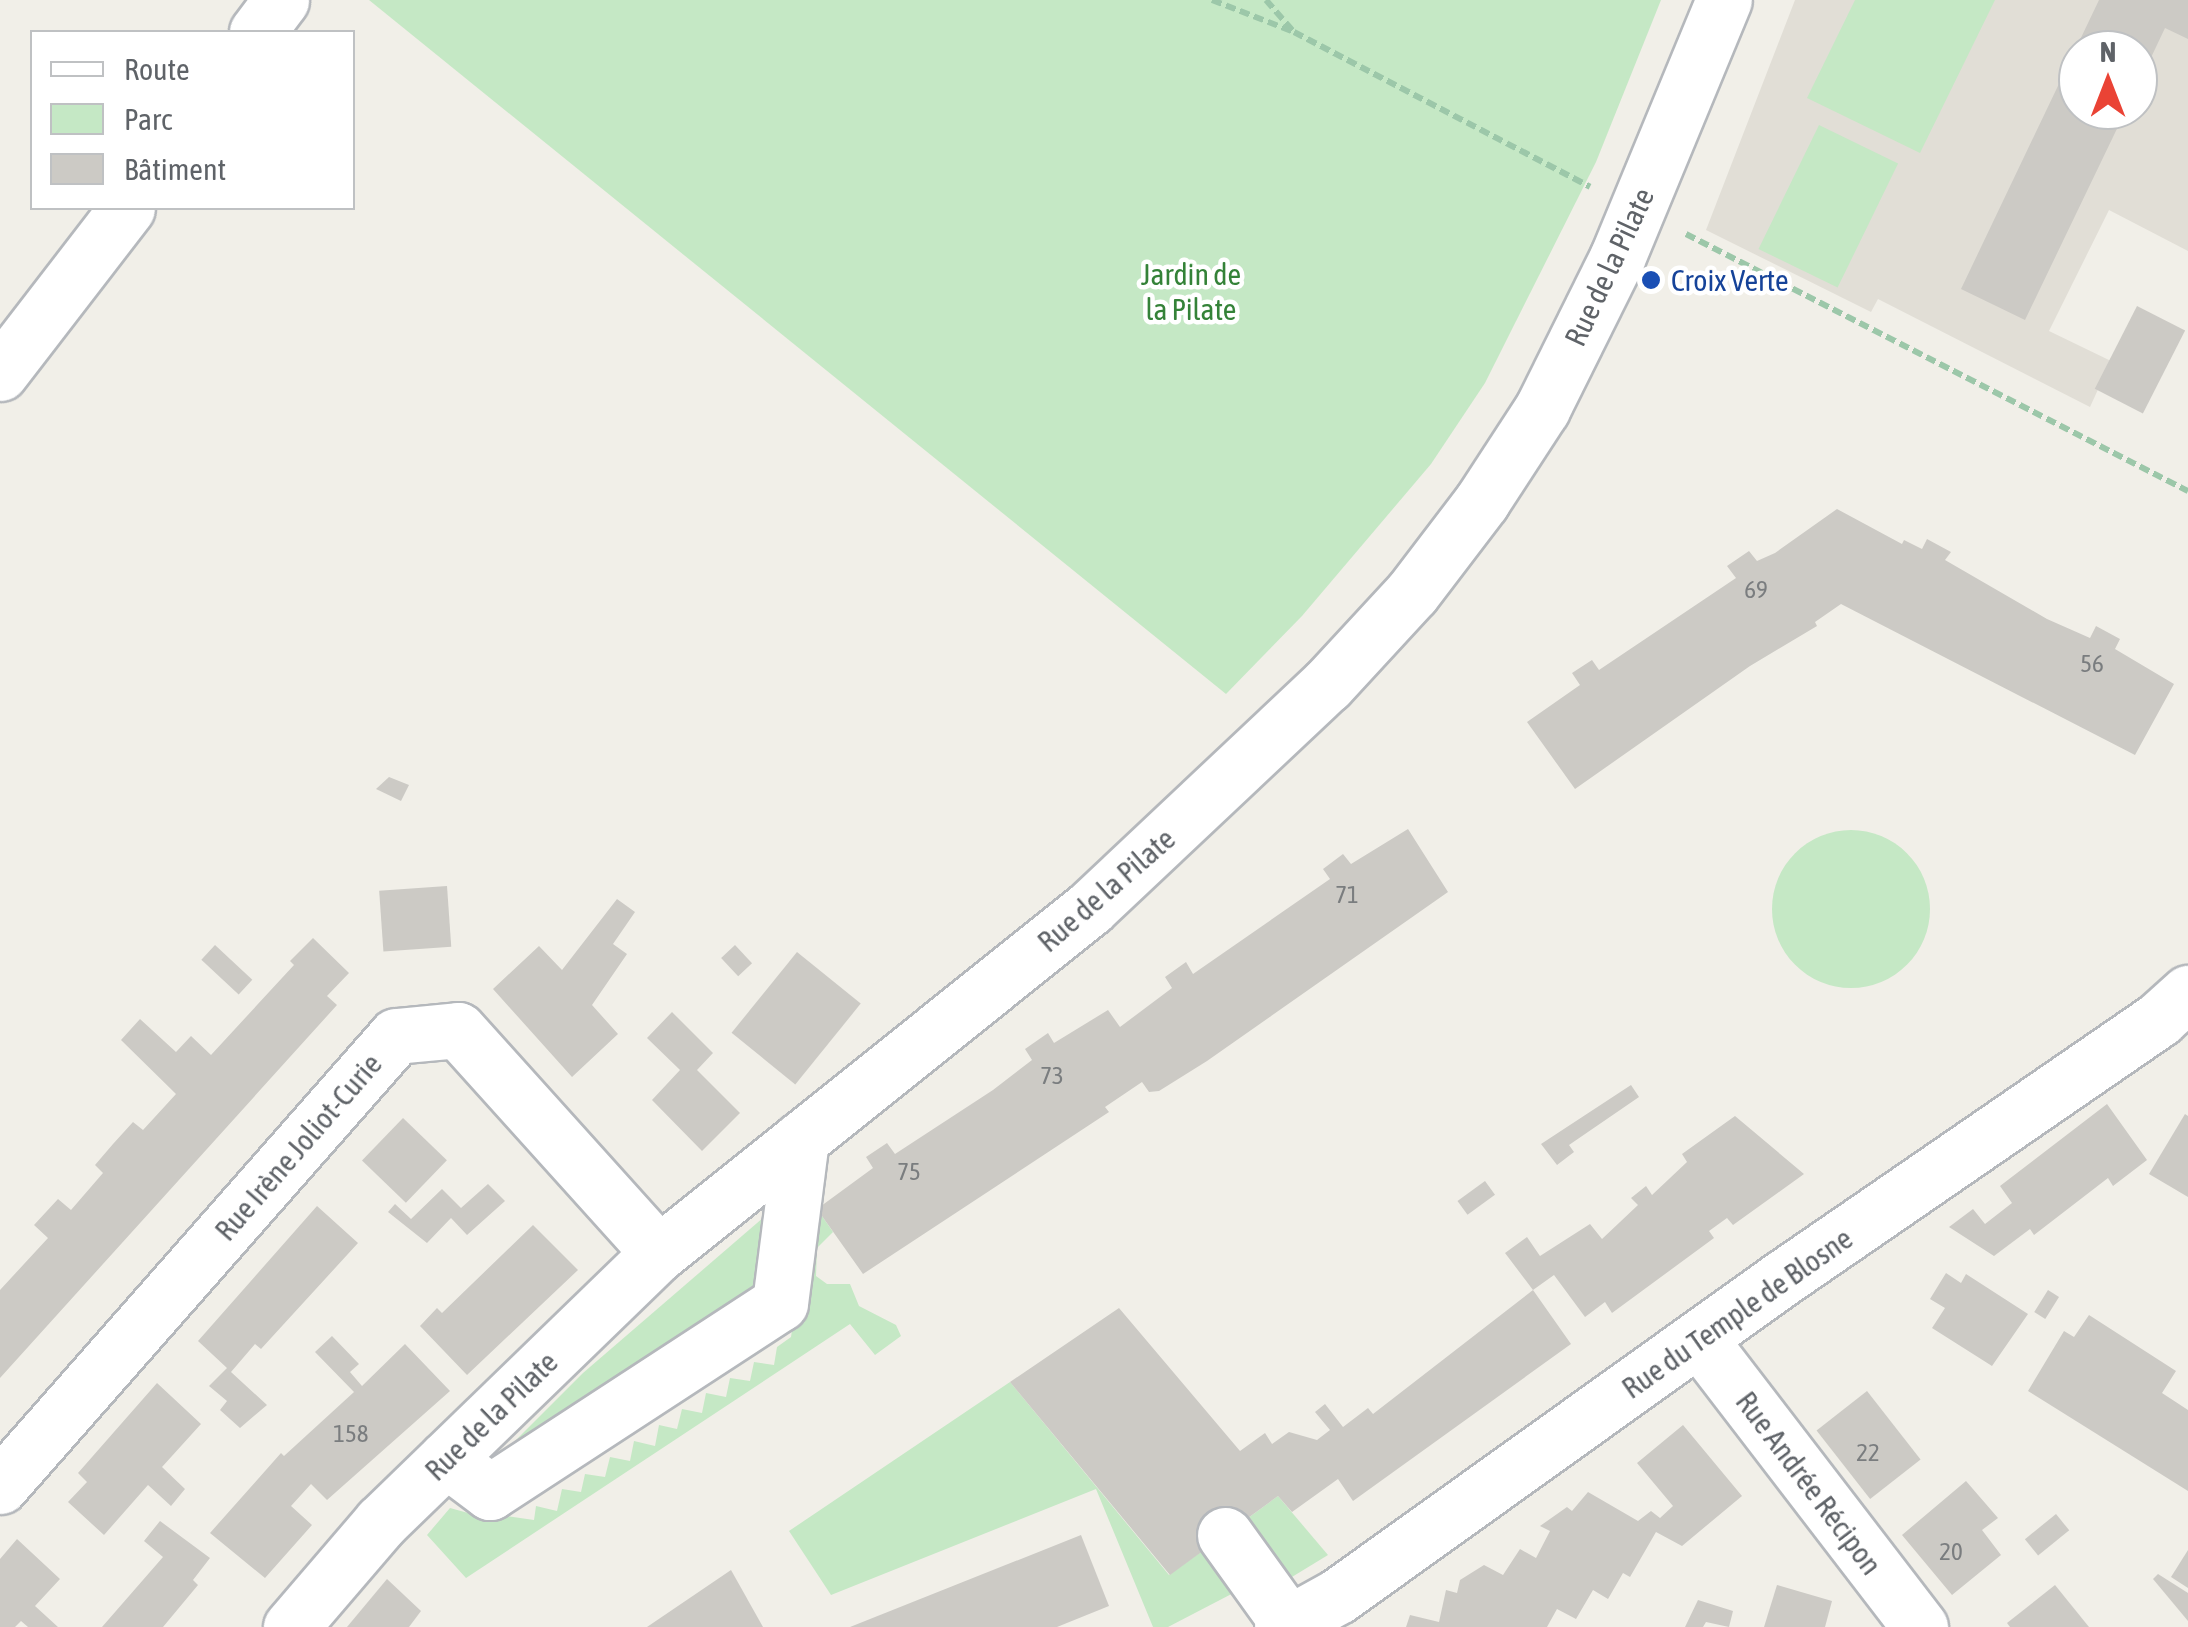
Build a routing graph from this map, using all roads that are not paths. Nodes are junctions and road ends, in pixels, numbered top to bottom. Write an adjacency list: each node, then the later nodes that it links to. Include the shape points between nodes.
1 (281, 0): 3 (street)
2 (1724, 0): 7 (street, Rue de la Pilate, via 1617,258 1542,409 1412,593 1288,722 1090,908)
3 (258, 30)
4 (124, 210): 5 (street)
5 (0, 373)
6 (2178, 1015): 9 (street, Rue du Temple de Blosne)
7 (801, 1139): 8 (street, Rue de la Pilate); 10 (street, via 780,1303 490,1492)
8 (658, 1253): 10 (street, Rue de la Pilate); 11 (street, Rue Irène Joliot-Curie, via 458,1030 396,1036)
9 (1699, 1339): 13 (street, Rue Andrée Récipon); 14 (street, Rue du Temple de Blosne, via 1338,1596)
10 (446, 1459): 15 (street, Rue de la Pilate, via 381,1522)
11 (0, 1486)
12 (1224, 1535): 14 (street)
13 (1897, 1616)
14 (1286, 1625)
15 (292, 1627)

